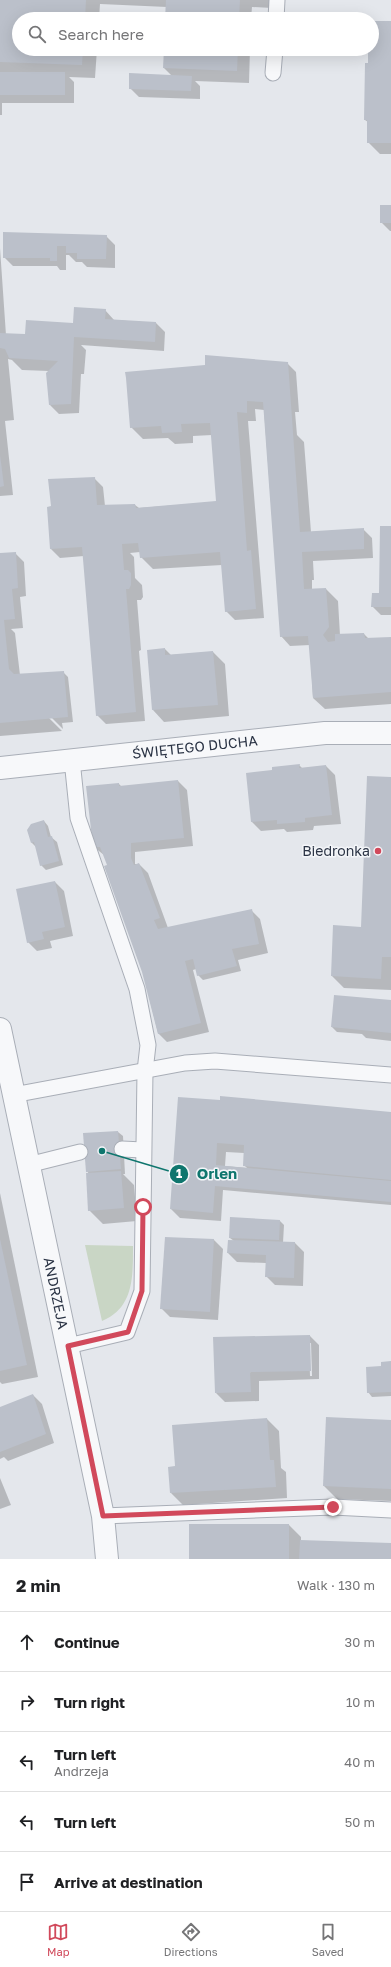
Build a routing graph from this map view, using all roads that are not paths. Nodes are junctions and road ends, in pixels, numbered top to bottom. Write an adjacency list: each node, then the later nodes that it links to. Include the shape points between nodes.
1 (277, 0): 2 (lane)
2 (276, 12)
3 (274, 56): 4 (lane)
4 (273, 73)
5 (391, 733): 6 (street, ŚWIĘTEGO DUCHA, via 325,733)
6 (72, 760): 7 (street, ŚWIĘTEGO DUCHA); 9 (lane, via 78,818 137,989 148,1045)
7 (0, 768)
8 (0, 1029): 11 (street, ANDRZEJA)
9 (145, 1072): 10 (lane, via 185,1063 215,1061); 11 (lane); 13 (lane)
10 (391, 1075)
11 (13, 1095): 15 (street, ANDRZEJA)
12 (122, 1149): 13 (lane)
13 (143, 1150): 16 (lane, via 142,1291 128,1332)
14 (80, 1152): 15 (lane)
15 (28, 1165): 16 (street, ANDRZEJA)
16 (68, 1346): 18 (street, ANDRZEJA)
17 (391, 1510): 18 (lane, via 333,1507)
18 (103, 1516): 19 (street, ANDRZEJA)
19 (107, 1559)

